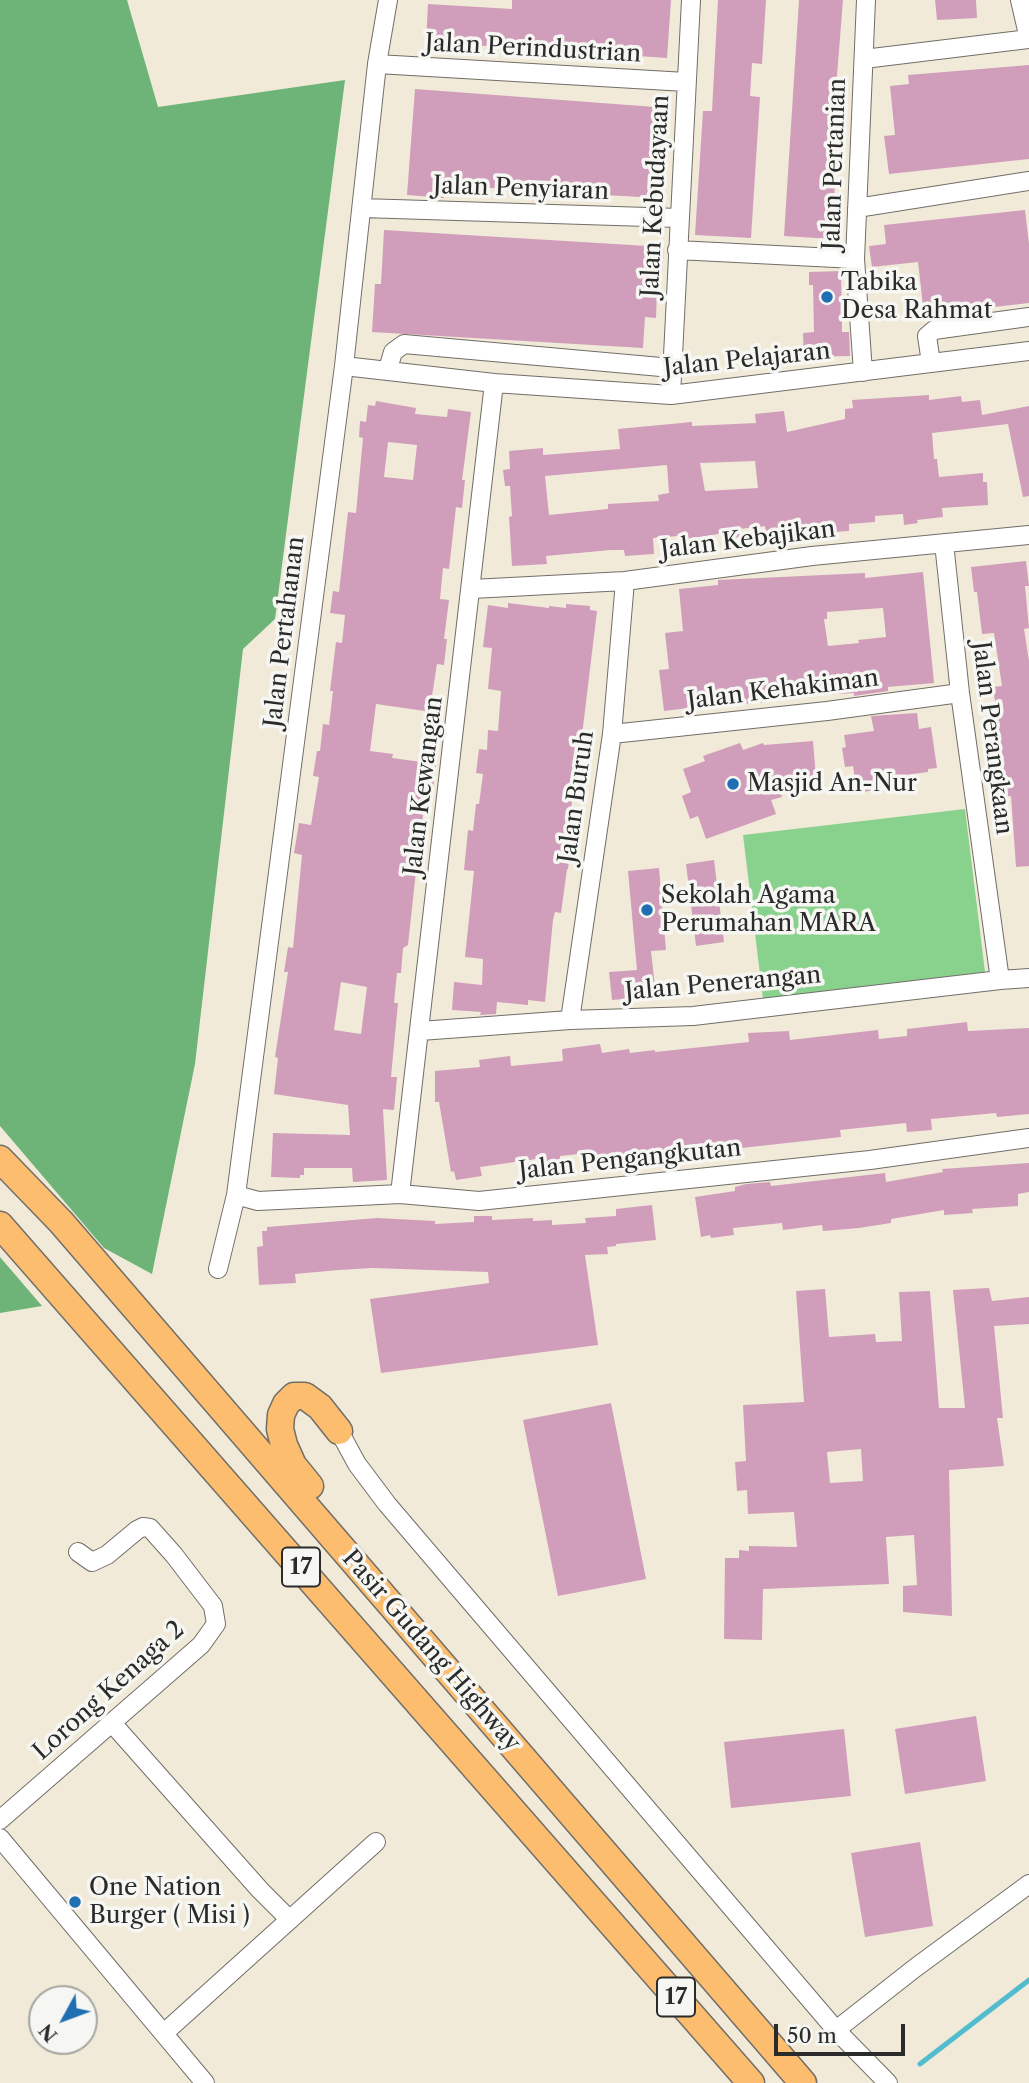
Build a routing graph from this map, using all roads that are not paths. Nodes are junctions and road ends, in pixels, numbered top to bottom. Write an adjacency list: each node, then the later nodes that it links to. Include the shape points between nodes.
1 (388, 0): 7 (street, Jalan Pertahanan)
2 (691, 0): 8 (street, Jalan Kebudayaan)
3 (866, 0): 6 (street, Jalan Pertanian)
4 (1020, 0): 5 (street)
5 (1029, 39): 6 (street)
6 (863, 59): 11 (street, Jalan Pertanian)
7 (377, 64): 8 (street, Jalan Perindustrian); 10 (street, Jalan Pertahanan)
8 (686, 82): 12 (street, Jalan Kebudayaan)
9 (1029, 181): 11 (street)
10 (362, 208): 12 (street, Jalan Penyiaran); 18 (street, Jalan Pertahanan)
11 (857, 208): 14 (street, Jalan Pertanian)
12 (679, 218): 13 (street, Jalan Kebudayaan)
13 (677, 250): 14 (street); 19 (street, Jalan Kebudayaan)
14 (855, 259): 21 (street, Jalan Pertanian)
15 (1029, 317): 17 (street, via 934,330 927,336)
16 (1029, 351): 17 (street, Jalan Pelajaran)
17 (931, 363): 21 (street, Jalan Pelajaran)
18 (344, 366): 20 (street, Jalan Pelajaran); 37 (street, Jalan Pertahanan)
19 (672, 368): 20 (street, via 404,344 393,352); 23 (street, Jalan Kebudayaan)
20 (388, 369): 22 (street, Jalan Pelajaran)
21 (863, 372): 23 (street, Jalan Pelajaran)
22 (494, 383): 23 (street, Jalan Pelajaran); 27 (street, Jalan Kewangan)
23 (671, 395)
24 (1029, 536): 25 (street, Jalan Kebajikan)
25 (944, 543): 26 (street, Jalan Kebajikan); 28 (street, Jalan Perangkaan)
26 (625, 581): 27 (street, Jalan Kebajikan); 29 (street, Jalan Buruh)
27 (472, 589): 33 (street, Jalan Kewangan)
28 (960, 693): 29 (street, Jalan Kehakiman); 31 (street, Jalan Perangkaan)
29 (612, 734): 32 (street, Jalan Buruh)
30 (1029, 978): 31 (street, Jalan Penerangan)
31 (1000, 980): 32 (street, Jalan Penerangan, via 693,1016)
32 (570, 1020): 33 (street, Jalan Penerangan)
33 (420, 1031): 36 (street, Jalan Kewangan)
34 (1029, 1139): 36 (street, Jalan Pengangkutan, via 479,1201)
35 (0, 1159): 42 (highway, Pasir Gudang Highway / 17, via 61,1222)
36 (400, 1194): 37 (street, Jalan Pengangkutan, via 258,1201)
37 (236, 1195): 39 (street, Jalan Pertahanan)
38 (0, 1225): 52 (highway, Pasir Gudang Highway / 17)
39 (218, 1269)
40 (340, 1431): 42 (highway, via 305,1396 294,1396 281,1415 280,1429 293,1465 347,1531); 49 (street, via 357,1464 387,1504)
41 (78, 1552): 43 (street, Lorong Kenaga 2, via 92,1562 137,1530 150,1528 213,1606 216,1624 201,1645)
42 (364, 1573): 53 (highway, Pasir Gudang Highway / 17)
43 (112, 1723): 44 (street, Lorong Kenaga 2); 48 (street)
44 (0, 1820)
45 (0, 1838): 50 (street)
46 (376, 1842): 48 (street)
47 (1029, 1884): 49 (street)
48 (290, 1920): 50 (street)
49 (836, 2030): 54 (street)
50 (164, 2033): 51 (street)
51 (205, 2083)
52 (751, 2083)
53 (803, 2083)
54 (888, 2083)

